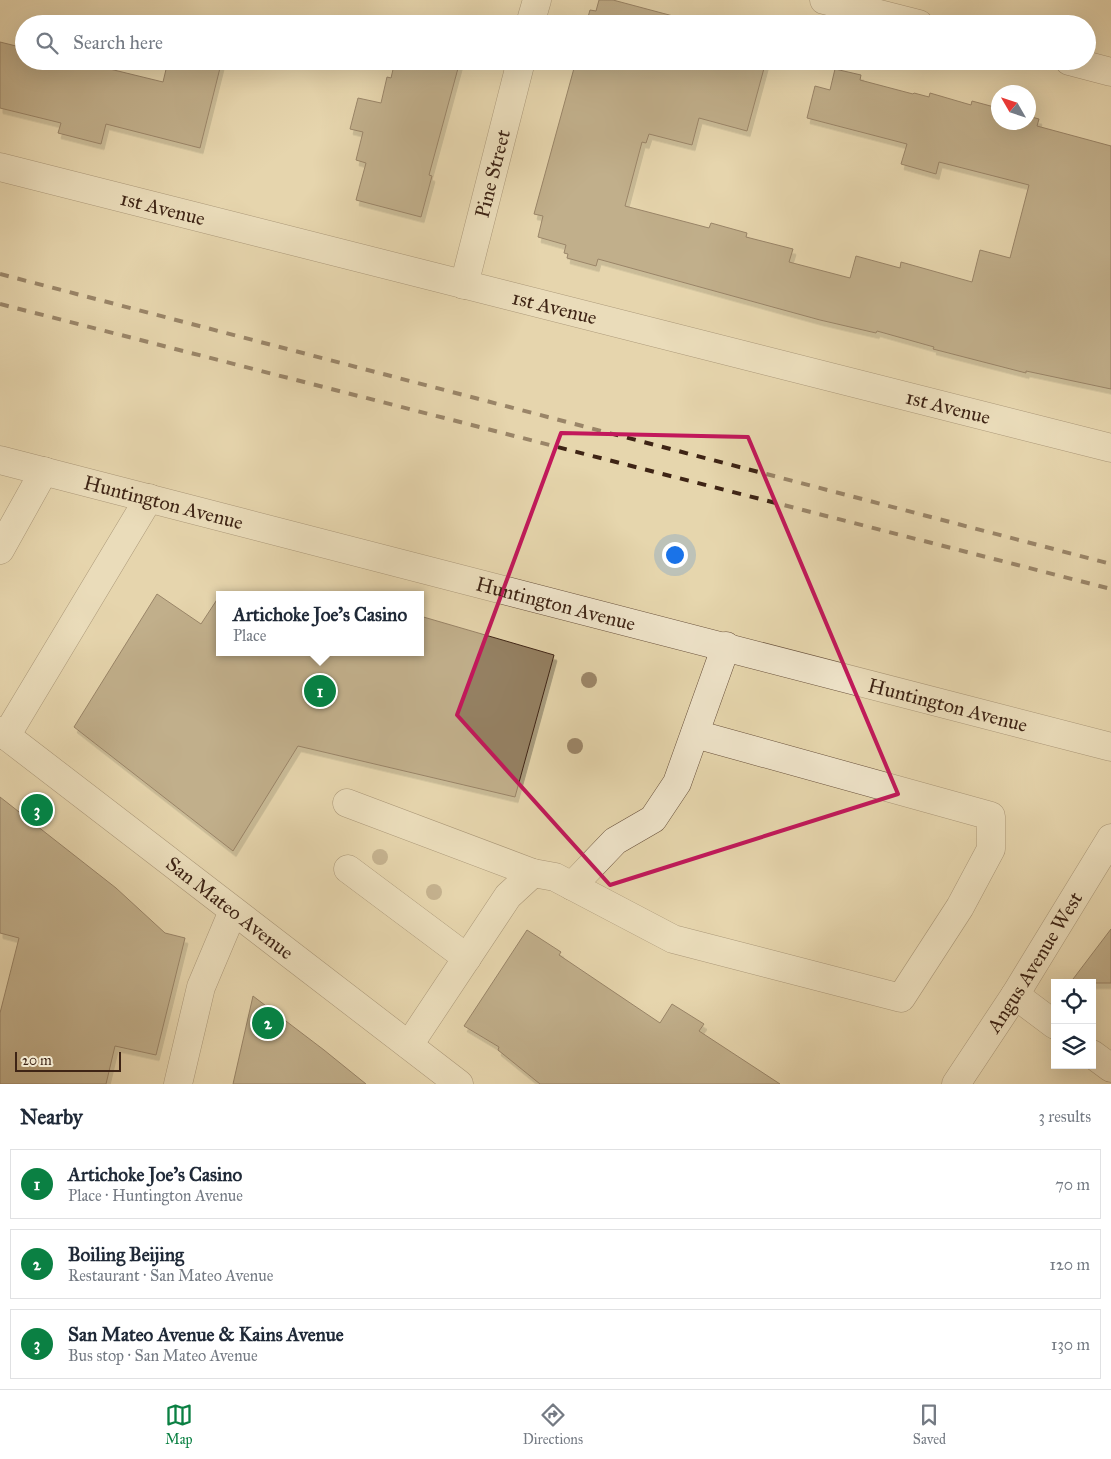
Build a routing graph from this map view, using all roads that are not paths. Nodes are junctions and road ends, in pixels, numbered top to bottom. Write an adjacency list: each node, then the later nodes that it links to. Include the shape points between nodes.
1 (536, 0): 3 (street)
2 (824, 0): 4 (street)
3 (532, 15)
4 (883, 15)
5 (1096, 68): 7 (street)
6 (519, 70): 9 (street, Pine Street)
7 (1111, 72)
8 (0, 167): 9 (street, 1st Avenue)
9 (464, 285): 10 (street, 1st Avenue)
10 (1111, 448)
11 (0, 460): 12 (street, Huntington Avenue)
12 (44, 472): 13 (street, Huntington Avenue); 14 (street)
13 (149, 498): 15 (street, Huntington Avenue); 16 (street)
14 (0, 550)
15 (726, 646): 17 (street); 18 (street, Huntington Avenue)
16 (3, 734): 24 (street, San Mateo Avenue)
17 (694, 734): 23 (street, via 677,783 653,819 615,842); 23 (street, via 991,816 991,849 960,907 901,998 673,939)
18 (1111, 747)
19 (347, 803): 22 (street)
20 (1108, 851): 26 (street, Angus Avenue West)
21 (348, 869): 25 (street)
22 (533, 873): 23 (street, via 555,877); 25 (street, via 508,896)
23 (572, 886)
24 (233, 910): 28 (street, San Mateo Avenue); 31 (street, via 201,987)
25 (467, 958): 28 (street)
26 (1015, 994): 27 (street); 33 (street, Angus Avenue West)
27 (1054, 1024)
28 (409, 1045): 32 (street, San Mateo Avenue)
29 (1096, 1057): 30 (street)
30 (1111, 1068)
31 (178, 1084)
32 (460, 1084)
33 (956, 1084)

